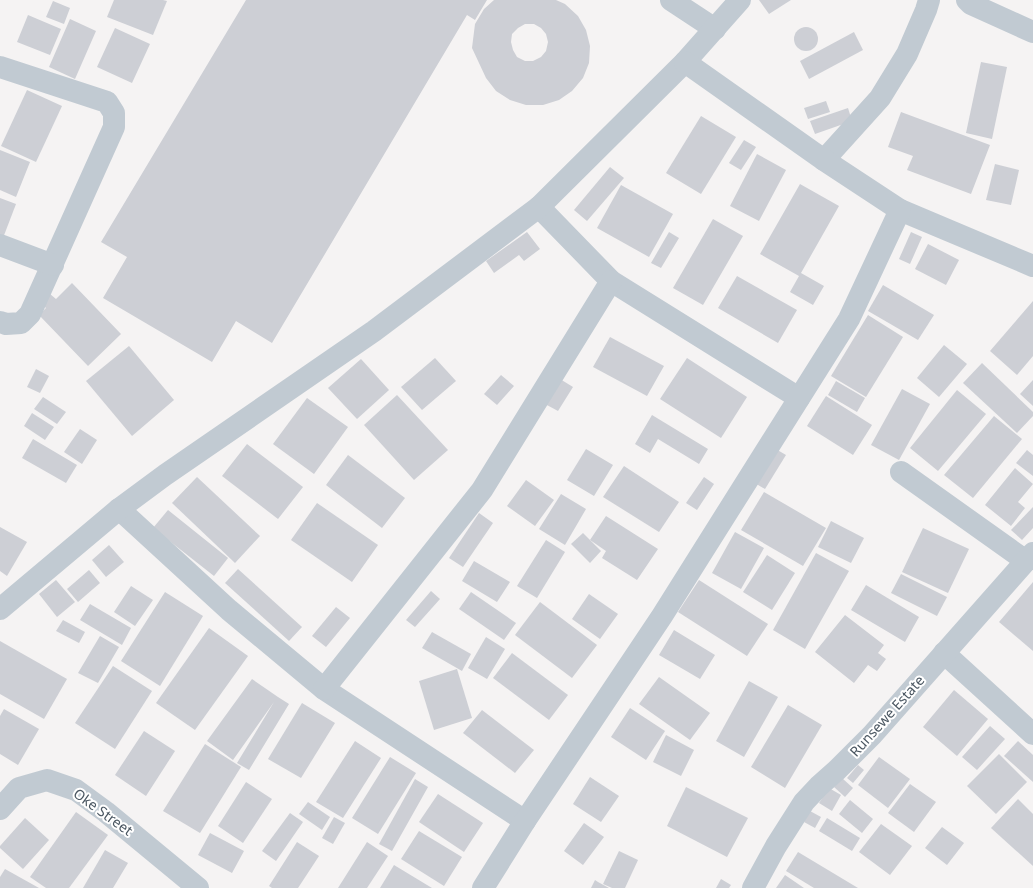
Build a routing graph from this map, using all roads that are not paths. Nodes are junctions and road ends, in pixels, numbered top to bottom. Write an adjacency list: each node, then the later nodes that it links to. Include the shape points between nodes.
1 (671, 0): 5 (street)
2 (740, 0): 5 (street)
3 (929, 0): 9 (street, via 907,54 880,98)
4 (968, 0): 6 (street, via 971,4)
5 (715, 29): 7 (street)
6 (1033, 32)
7 (685, 62): 9 (street); 10 (street)
8 (0, 67): 13 (street, via 107,102 114,113 114,127)
9 (824, 160): 11 (street)
10 (539, 207): 15 (street); 19 (street, via 374,331)
11 (900, 210): 14 (street); 17 (street, via 849,319)
12 (0, 245): 13 (street)
13 (53, 265): 16 (street, via 30,314 20,323)
14 (1033, 266)
15 (611, 281): 17 (street); 23 (street, via 482,490)
16 (0, 322)
17 (799, 398): 26 (street, via 662,616)
18 (901, 472): 20 (street)
19 (119, 509): 21 (street); 23 (street, via 229,610)
20 (1029, 557): 22 (street, Runsewe Estate)
21 (0, 609)
22 (944, 653): 24 (street); 29 (street, Runsewe Estate, via 872,735 804,802)
23 (324, 690): 26 (street)
24 (1033, 734)
25 (0, 809): 27 (street, Oke Street, via 19,788 47,780 76,790)
26 (524, 821): 28 (street)
27 (198, 888)
28 (483, 888)
29 (753, 888)

